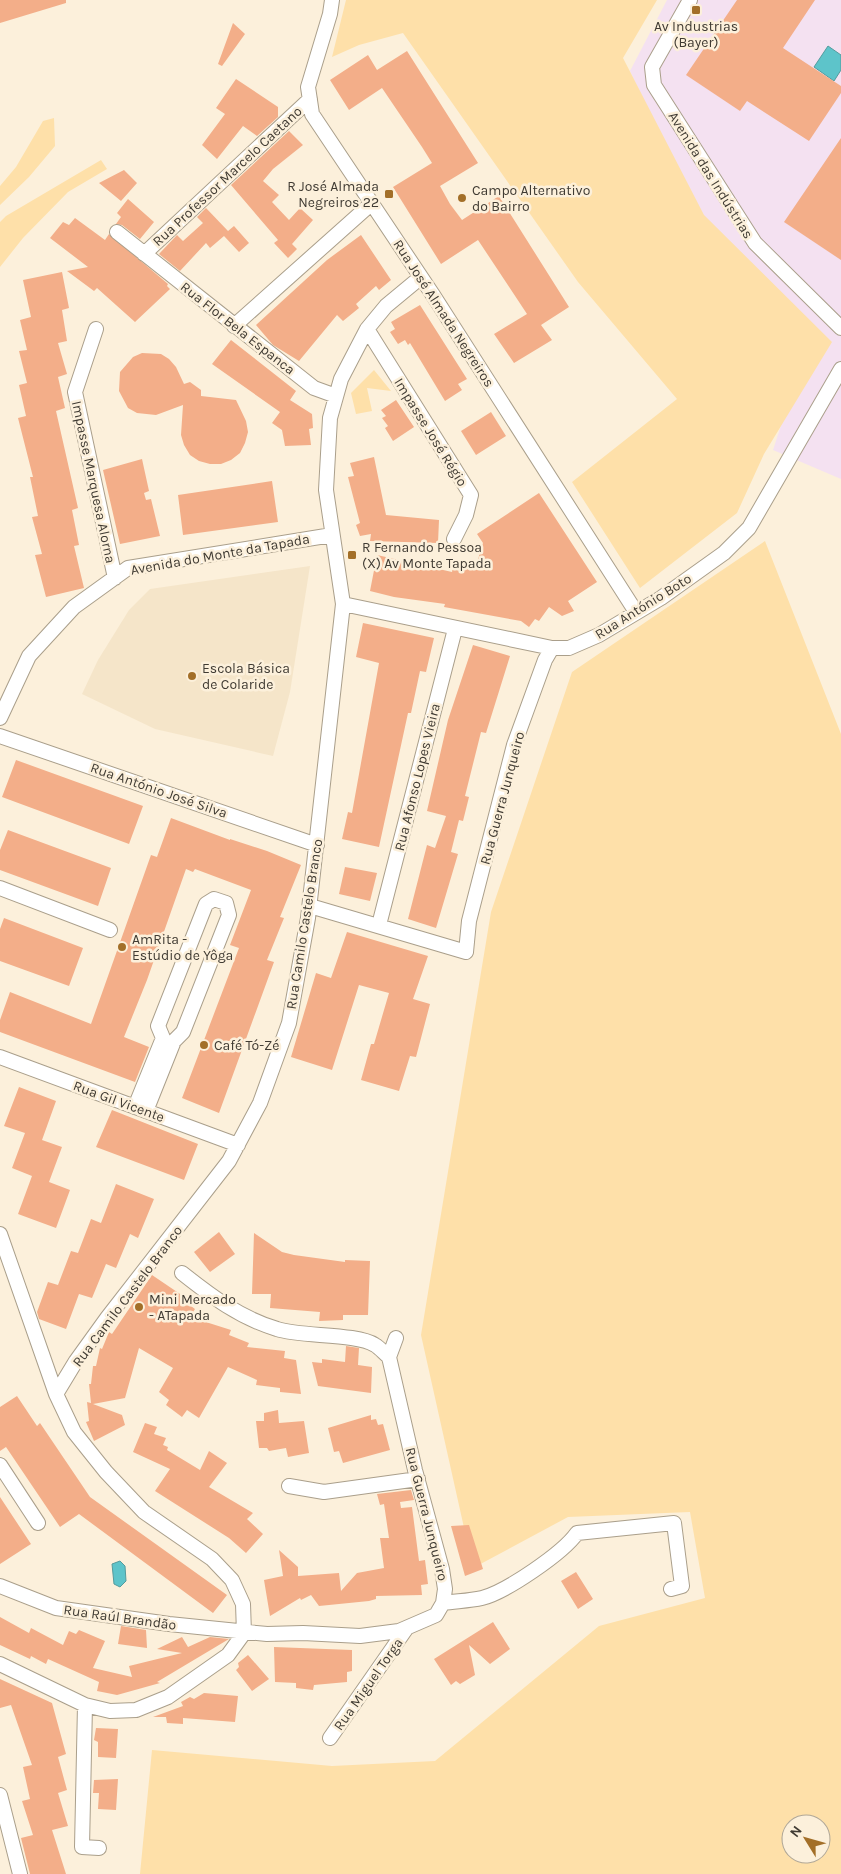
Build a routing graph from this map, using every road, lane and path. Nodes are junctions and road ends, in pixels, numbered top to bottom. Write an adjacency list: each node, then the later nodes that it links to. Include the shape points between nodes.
1 (332, 0): 3 (street, Rua José Almada Negreiros, via 308,87)
2 (690, 0): 10 (street, Avenida das Indústrias, via 652,67 654,84 755,243)
3 (310, 98): 4 (street, Rua José Almada Negreiros, via 312,114); 6 (street, Rua Professor Marcelo Caetano)
4 (372, 203): 7 (street, Rua José Almada Negreiros); 8 (street)
5 (117, 232): 6 (street, Rua Flor Bela Espanca)
6 (144, 254): 8 (street, Rua Flor Bela Espanca)
7 (421, 277): 9 (street, Rua Camilo Castelo Branco, via 386,306); 18 (street, Rua José Almada Negreiros)
8 (234, 326): 13 (street, Rua Flor Bela Espanca, via 314,388)
9 (366, 328): 13 (street, Rua Camilo Castelo Branco); 15 (street, Impasse José Régio, via 471,495 466,515)
10 (841, 328)
11 (96, 329): 16 (street, Impasse Marquesa Alorna, via 75,392)
12 (841, 369): 18 (street, Rua António Boto, via 749,528 724,553)
13 (336, 396): 14 (street, Rua Camilo Castelo Branco, via 330,418 327,454 326,490)
14 (332, 535): 16 (street, Avenida do Monte da Tapada, via 128,568); 17 (street, Rua Camilo Castelo Branco)
15 (454, 539)
16 (114, 578): 21 (street, Avenida do Monte da Tapada, via 74,608 29,656)
17 (343, 604): 19 (street, Rua António Boto); 23 (street, Rua Camilo Castelo Branco)
18 (636, 612): 20 (street, Rua António Boto, via 599,635 569,648)
19 (455, 629): 20 (street, Rua António Boto); 26 (street, Rua Afonso Lopes Vieira)
20 (552, 648): 26 (street, Rua Guerra Junqueiro, via 514,745 469,921 466,952)
21 (0, 718)
22 (0, 736): 23 (street, Rua António José Silva)
23 (317, 844): 25 (street, Rua Camilo Castelo Branco)
24 (0, 888): 27 (street)
25 (310, 906): 26 (street); 30 (street, Rua Camilo Castelo Branco, via 289,1023 260,1103)
26 (379, 925)
27 (110, 930)
28 (0, 1057): 29 (street, Rua Gil Vicente)
29 (141, 1109): 29 (street, via 174,1041 184,1032 229,915 226,903 214,900 206,904 158,1026 163,1038); 30 (street, Rua Gil Vicente)
30 (238, 1145): 35 (street, Rua Camilo Castelo Branco, via 201,1200 107,1318)
31 (0, 1234): 35 (street)
32 (182, 1273): 34 (street, via 239,1314 277,1329 373,1344)
33 (396, 1338): 34 (street)
34 (389, 1358): 37 (street, Rua Guerra Junqueiro)
35 (56, 1394): 44 (street, via 74,1432 106,1472 144,1512 212,1559 232,1580 242,1604)
36 (0, 1465): 39 (street)
37 (418, 1479): 38 (street, via 324,1492); 42 (street, Rua Guerra Junqueiro, via 442,1569 446,1589)
38 (289, 1486)
39 (38, 1523)
40 (0, 1586): 44 (street, Rua Raúl Brandão, via 56,1608)
41 (671, 1589): 42 (street, via 682,1586 674,1523 576,1533 556,1555 499,1592 482,1598)
42 (443, 1603): 43 (street, via 436,1615)
43 (406, 1629): 44 (street, via 360,1636); 47 (street, Rua Miguel Torga)
44 (244, 1633): 46 (street, via 228,1655 168,1696 136,1710 110,1711)
45 (0, 1664): 46 (street)
46 (85, 1705): 49 (street, via 82,1847)
47 (330, 1738)
48 (0, 1795): 50 (street)
49 (99, 1848)
50 (20, 1874)

